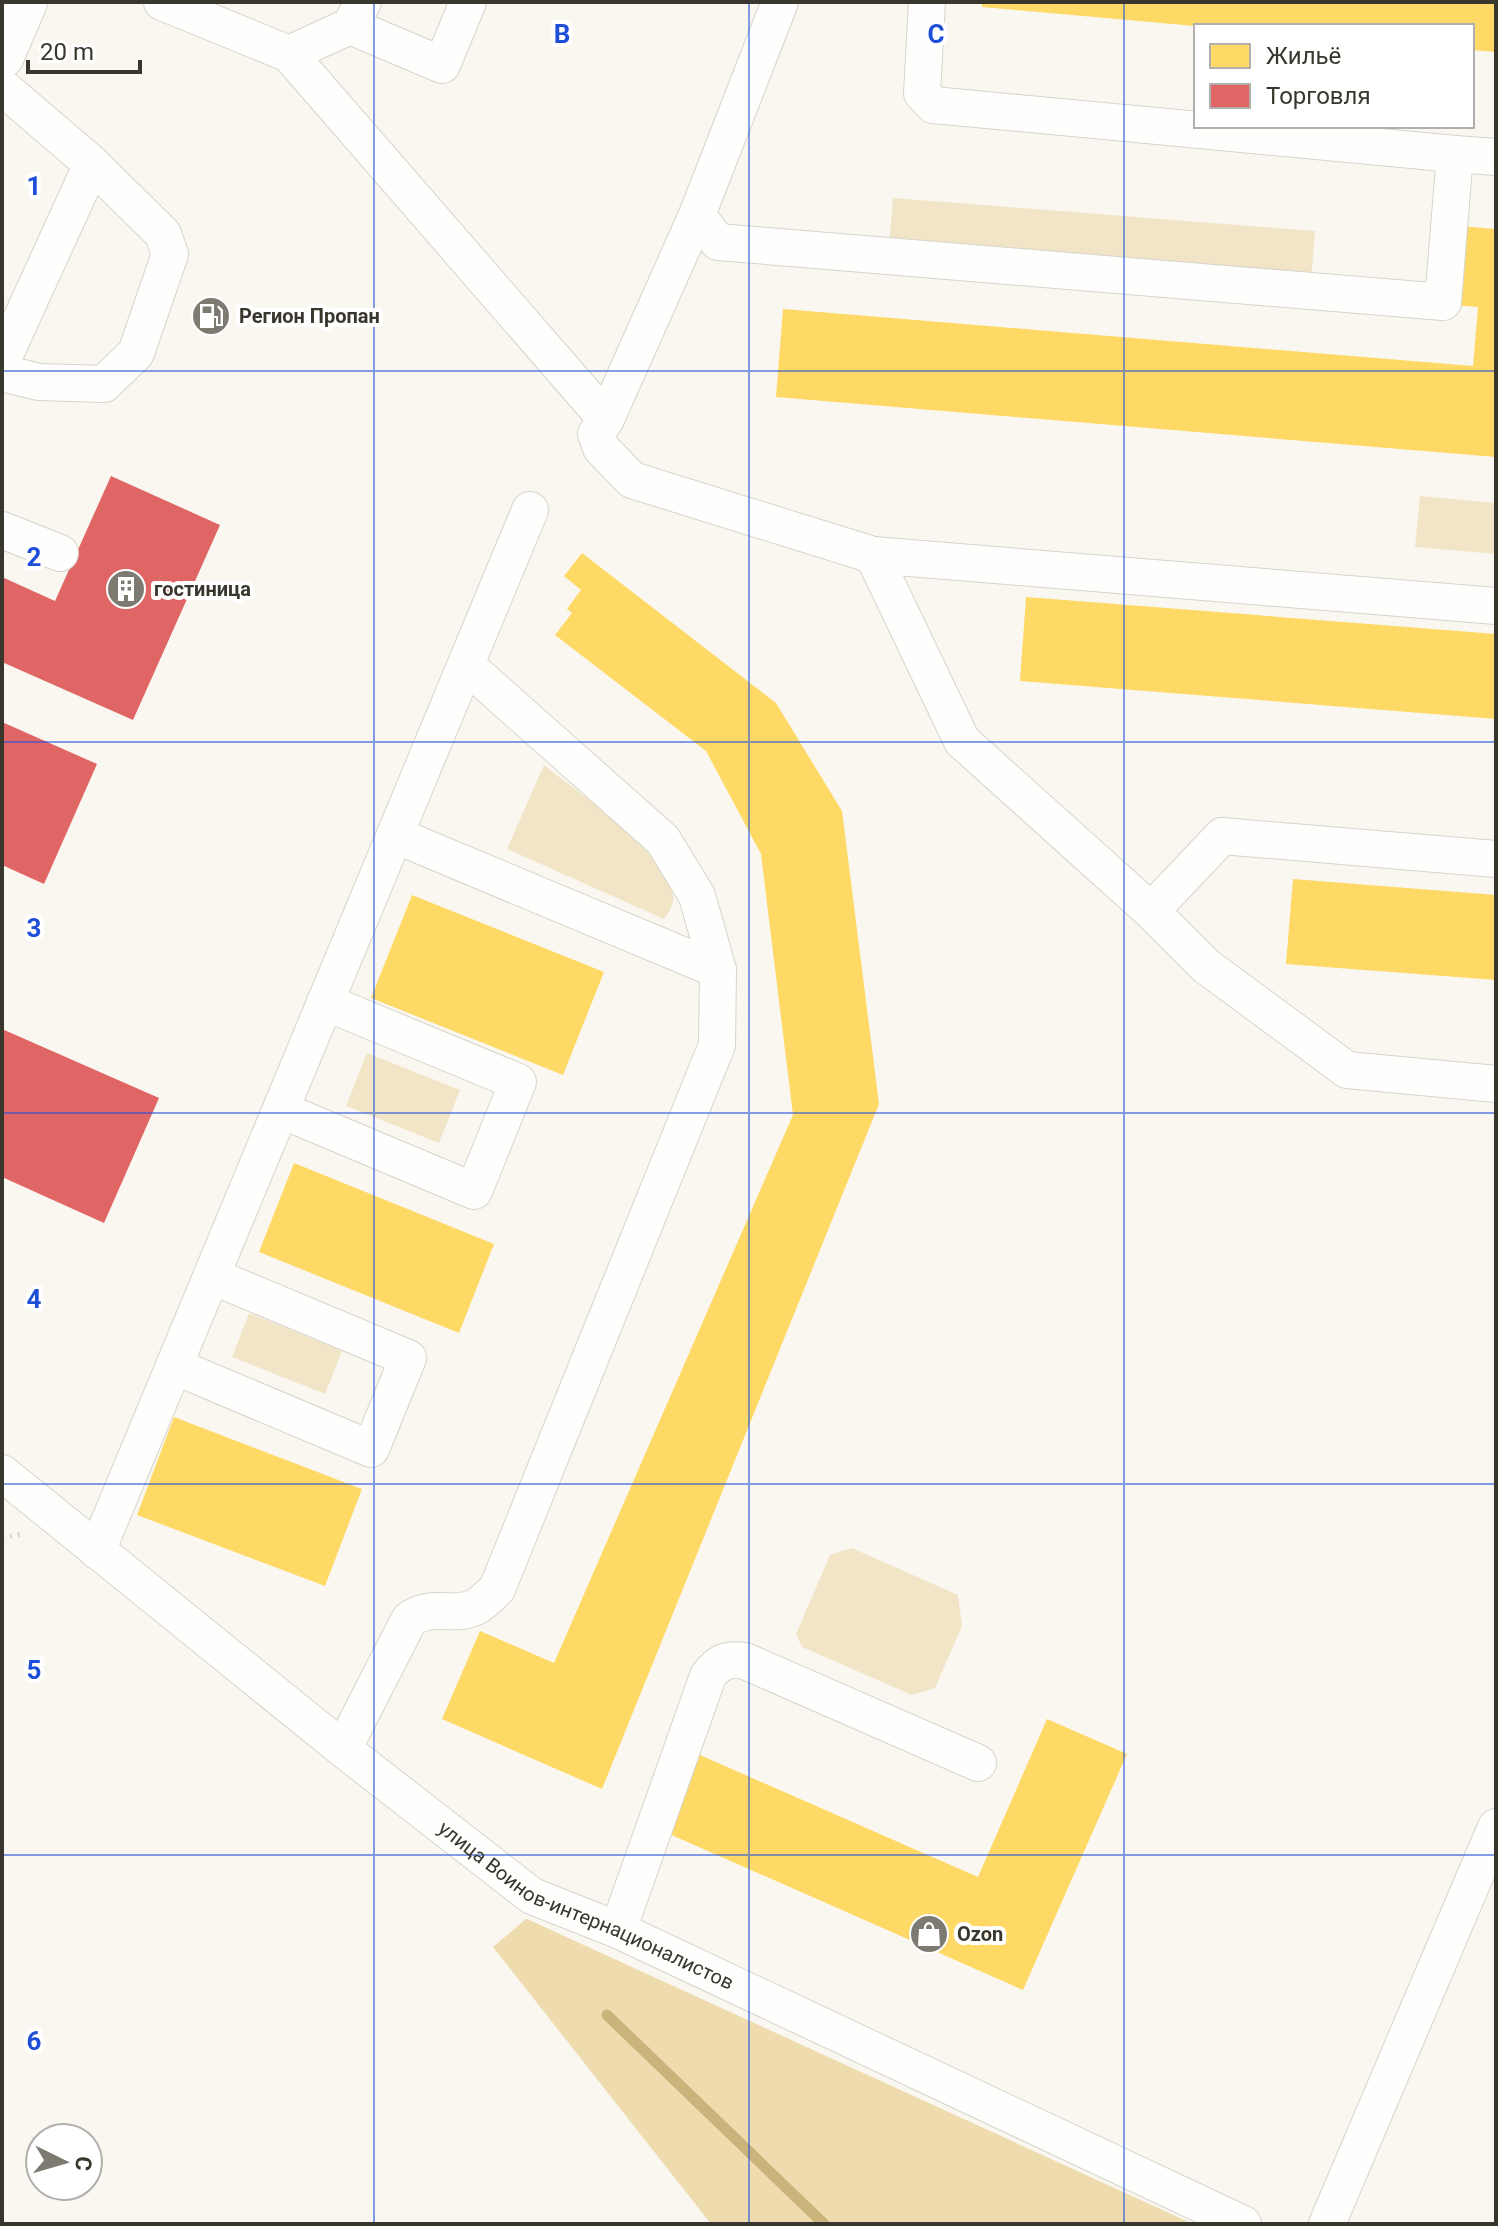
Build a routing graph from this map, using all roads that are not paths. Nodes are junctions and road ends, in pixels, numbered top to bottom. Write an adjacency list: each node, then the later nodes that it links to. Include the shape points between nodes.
1 (25, 2): 8 (main road)
2 (162, 2): 7 (street)
3 (468, 2): 6 (street, via 442,65)
4 (780, 2): 13 (street)
5 (927, 2): 10 (street, via 922,93 933,105)
6 (357, 14): 7 (street)
7 (289, 54): 16 (street)
8 (2, 56)
9 (2, 87): 12 (street)
10 (1455, 154): 11 (street); 13 (street, via 1443,302 718,242)
11 (1496, 157)
12 (92, 164): 14 (street); 15 (street, via 163,234 170,254 136,353 104,384 39,382)
13 (697, 215): 16 (street)
14 (2, 361)
15 (2, 373)
16 (606, 419): 20 (street, via 596,434 601,448 632,480)
17 (530, 510): 22 (street)
18 (2, 530): 19 (street)
19 (60, 553)
20 (873, 555): 21 (street); 25 (street, via 962,741)
21 (1496, 606)
22 (466, 665): 23 (street); 26 (street, via 663,840 697,896)
23 (395, 835): 26 (street); 27 (street)
24 (1496, 859): 25 (street, via 1222,836)
25 (1151, 911): 28 (street, via 1206,966 1347,1070)
26 (718, 970): 34 (street, via 717,1045 497,1589 477,1607 454,1613 427,1610 409,1620)
27 (325, 1002): 29 (street); 29 (street, via 518,1082 474,1191)
28 (1496, 1084)
29 (281, 1110): 30 (street)
30 (212, 1276): 31 (street); 31 (street, via 408,1358 371,1449)
31 (174, 1366): 33 (street)
32 (2, 1473): 33 (street, улица Воинов-интернационалистов)
33 (97, 1551): 34 (street, улица Воинов-интернационалистов)
34 (343, 1749): 37 (street, улица Воинов-интернационалистов, via 532,1896)
35 (978, 1763): 37 (street, via 745,1661 730,1658 717,1664 708,1676)
36 (1496, 1827): 39 (street)
37 (618, 1930): 38 (street, улица Воинов-интернационалистов)
38 (1243, 2224)
39 (1327, 2224)

